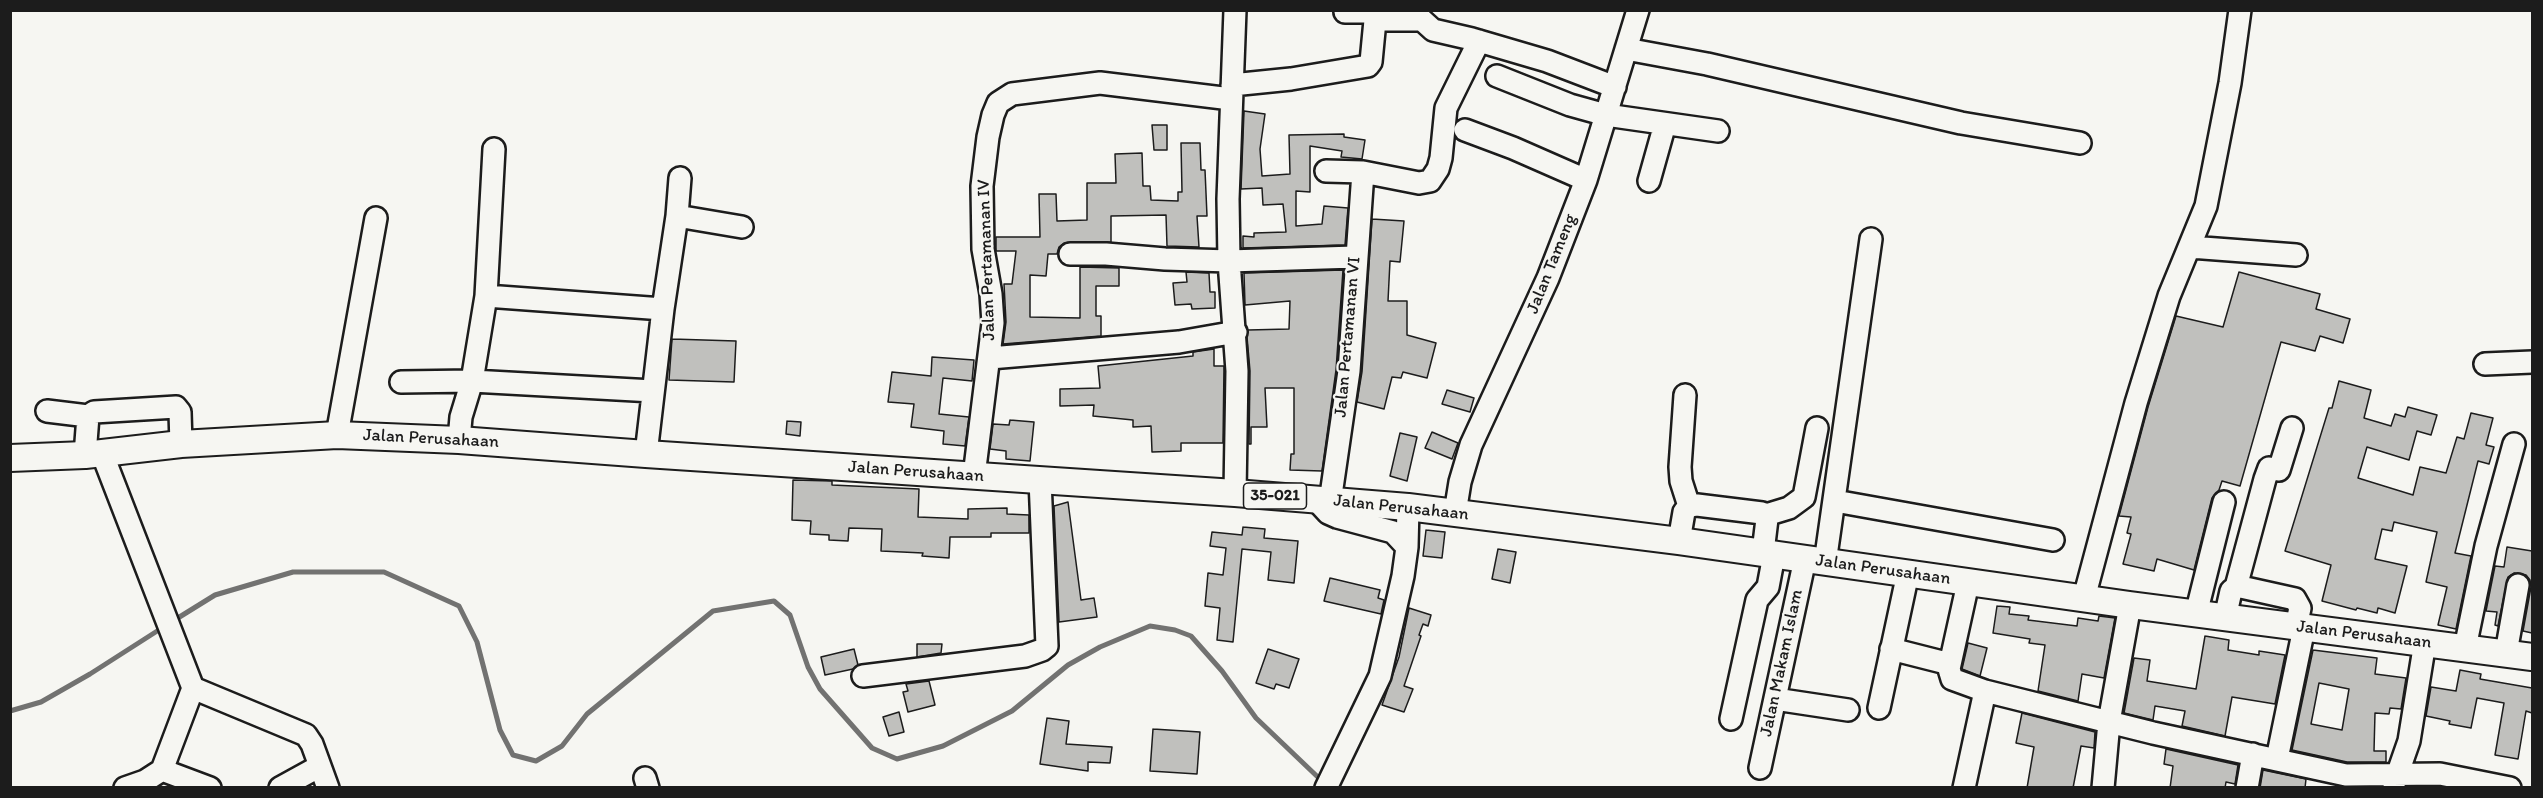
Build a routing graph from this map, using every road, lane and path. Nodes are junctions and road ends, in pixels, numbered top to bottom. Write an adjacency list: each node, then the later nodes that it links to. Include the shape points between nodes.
1 (1235, 10): 10 (street)
2 (1638, 10): 7 (street, Jalan Tameng)
3 (2240, 10): 26 (street, via 2214,170 2206,206)
4 (1345, 12): 5 (street)
5 (1376, 14): 6 (street, via 1416,19 1433,30); 10 (street, Jalan Pertamanan IV, via 1368,66)
6 (1479, 40): 9 (street); 18 (street, via 1446,108 1441,158 1434,176 1425,184)
7 (1626, 49): 9 (street, Jalan Tameng); 15 (street, via 1961,123)
8 (1497, 76): 11 (street)
9 (1615, 87): 11 (street, Jalan Tameng)
10 (1232, 92): 30 (street); 34 (street, Jalan Pertamanan IV, via 1100,83 1012,94 998,103 988,137 982,186 983,249 993,323)
11 (1606, 115): 12 (street); 20 (street, Jalan Tameng)
12 (1665, 124): 14 (street); 21 (street)
13 (1465, 130): 20 (street)
14 (1718, 131)
15 (2080, 144)
16 (494, 149): 31 (street)
17 (1326, 171): 18 (street)
18 (1363, 172): 29 (street, Jalan Pertamanan VI)
19 (680, 178): 22 (street)
20 (1586, 180): 60 (street, Jalan Tameng, via 1548,278 1471,445)
21 (1649, 181)
22 (677, 216): 24 (street); 32 (street)
23 (376, 218): 45 (street)
24 (742, 227)
25 (1871, 239): 56 (street, Jalan Makam Islam)
26 (2190, 247): 28 (street); 71 (street, via 2169,296 2140,392)
27 (1070, 254): 30 (street)
28 (2296, 255)
29 (1355, 257): 30 (street); 55 (street, Jalan Pertamanan VI, via 1349,370)
30 (1229, 261): 33 (street)
31 (486, 296): 32 (street); 37 (street)
32 (663, 309): 39 (street)
33 (1236, 332): 34 (street, via 1179,342); 54 (street)
34 (990, 358): 52 (street, Jalan Pertamanan IV)
35 (2532, 362): 36 (street)
36 (2485, 364)
37 (472, 381): 38 (street); 39 (street); 46 (street)
38 (401, 382)
39 (653, 391): 50 (street)
40 (1685, 395): 58 (street, via 1680,467)
41 (47, 411): 42 (street)
42 (88, 416): 47 (street, via 102,411 176,407 180,412); 49 (street)
43 (1817, 428): 61 (street, via 1804,497 1789,508)
44 (2292, 428): 70 (street, via 2279,470 2269,468 2265,479)
45 (338, 435): 46 (main road, Jalan Perusahaan / 35-021); 47 (main road, Jalan Perusahaan / 35-021)
46 (459, 440): 50 (main road, Jalan Perusahaan / 35-021)
47 (181, 444): 49 (main road, Jalan Perusahaan / 35-021)
48 (2514, 444): 77 (street, via 2486,546)
49 (93, 454): 51 (main road, Jalan Perusahaan / 35-021); 83 (street, via 132,531)
50 (646, 454): 52 (main road, Jalan Perusahaan / 35-021)
51 (10, 458)
52 (975, 476): 53 (main road, Jalan Perusahaan / 35-021)
53 (1040, 480): 54 (main road, Jalan Perusahaan / 35-021); 82 (street, via 1048,641 1042,650 1025,656)
54 (1235, 493): 55 (main road, Jalan Perusahaan / 35-021)
55 (1323, 501): 59 (main road, Jalan Perusahaan / 35-021); 64 (street, via 1328,513 1393,532)
56 (1835, 501): 62 (street); 66 (street, Jalan Makam Islam)
57 (2224, 502): 73 (street)
58 (1689, 506): 61 (street); 63 (street)
59 (1408, 507): 60 (main road, Jalan Perusahaan / 35-021); 64 (street)
60 (1455, 513): 63 (main road, Jalan Perusahaan / 35-021)
61 (1766, 515): 65 (street)
62 (2053, 540)
63 (1679, 541): 65 (main road, Jalan Perusahaan / 35-021)
64 (1407, 547): 101 (street, via 1398,607 1380,676)
65 (1769, 553): 66 (main road, Jalan Perusahaan / 35-021); 88 (street, via 1767,590 1756,600)
66 (1815, 561): 67 (main road, Jalan Perusahaan / 35-021); 85 (street, Jalan Makam Islam)
67 (1908, 573): 68 (main road, Jalan Perusahaan / 35-021); 78 (street)
68 (1968, 583): 71 (main road, Jalan Perusahaan / 35-021); 81 (street)
69 (2518, 585): 79 (street)
70 (2236, 587): 74 (street, via 2231,591); 75 (street, via 2295,599 2300,608)
71 (2084, 598): 72 (main road, Jalan Perusahaan / 35-021)
72 (2130, 606): 73 (main road, Jalan Perusahaan / 35-021); 89 (street)
73 (2196, 614): 74 (main road, Jalan Perusahaan / 35-021)
74 (2225, 618): 75 (main road, Jalan Perusahaan / 35-021)
75 (2300, 627): 76 (main road, Jalan Perusahaan / 35-021); 91 (street)
76 (2425, 642): 77 (main road, Jalan Perusahaan / 35-021); 96 (street, via 2409,741)
77 (2465, 648): 79 (main road, Jalan Perusahaan / 35-021)
78 (1891, 649): 81 (street); 86 (street)
79 (2506, 653): 80 (main road, Jalan Perusahaan / 35-021)
80 (2532, 657)
81 (1950, 664): 84 (street, via 1952,679)
82 (863, 676)
83 (193, 688): 92 (street, via 306,735); 94 (street)
84 (1984, 691): 89 (street); 102 (street)
85 (1775, 699): 87 (street); 93 (street, Jalan Makam Islam)
86 (1879, 708)
87 (1848, 710)
88 (1731, 719)
89 (2109, 722): 90 (street); 103 (street)
90 (2253, 754): 91 (street); 104 (street)
91 (2277, 759): 96 (street, via 2346,775)
92 (320, 766): 99 (street); 100 (street)
93 (1760, 768)
94 (162, 770): 97 (street); 98 (street)
95 (2418, 780): 96 (street); 105 (street, via 2458,777)
96 (2395, 781)
97 (125, 788)
98 (210, 788)
99 (280, 788)
100 (328, 788)
101 (1326, 788)
102 (1964, 788)
103 (2103, 788)
104 (2247, 788)
105 (2510, 788)

